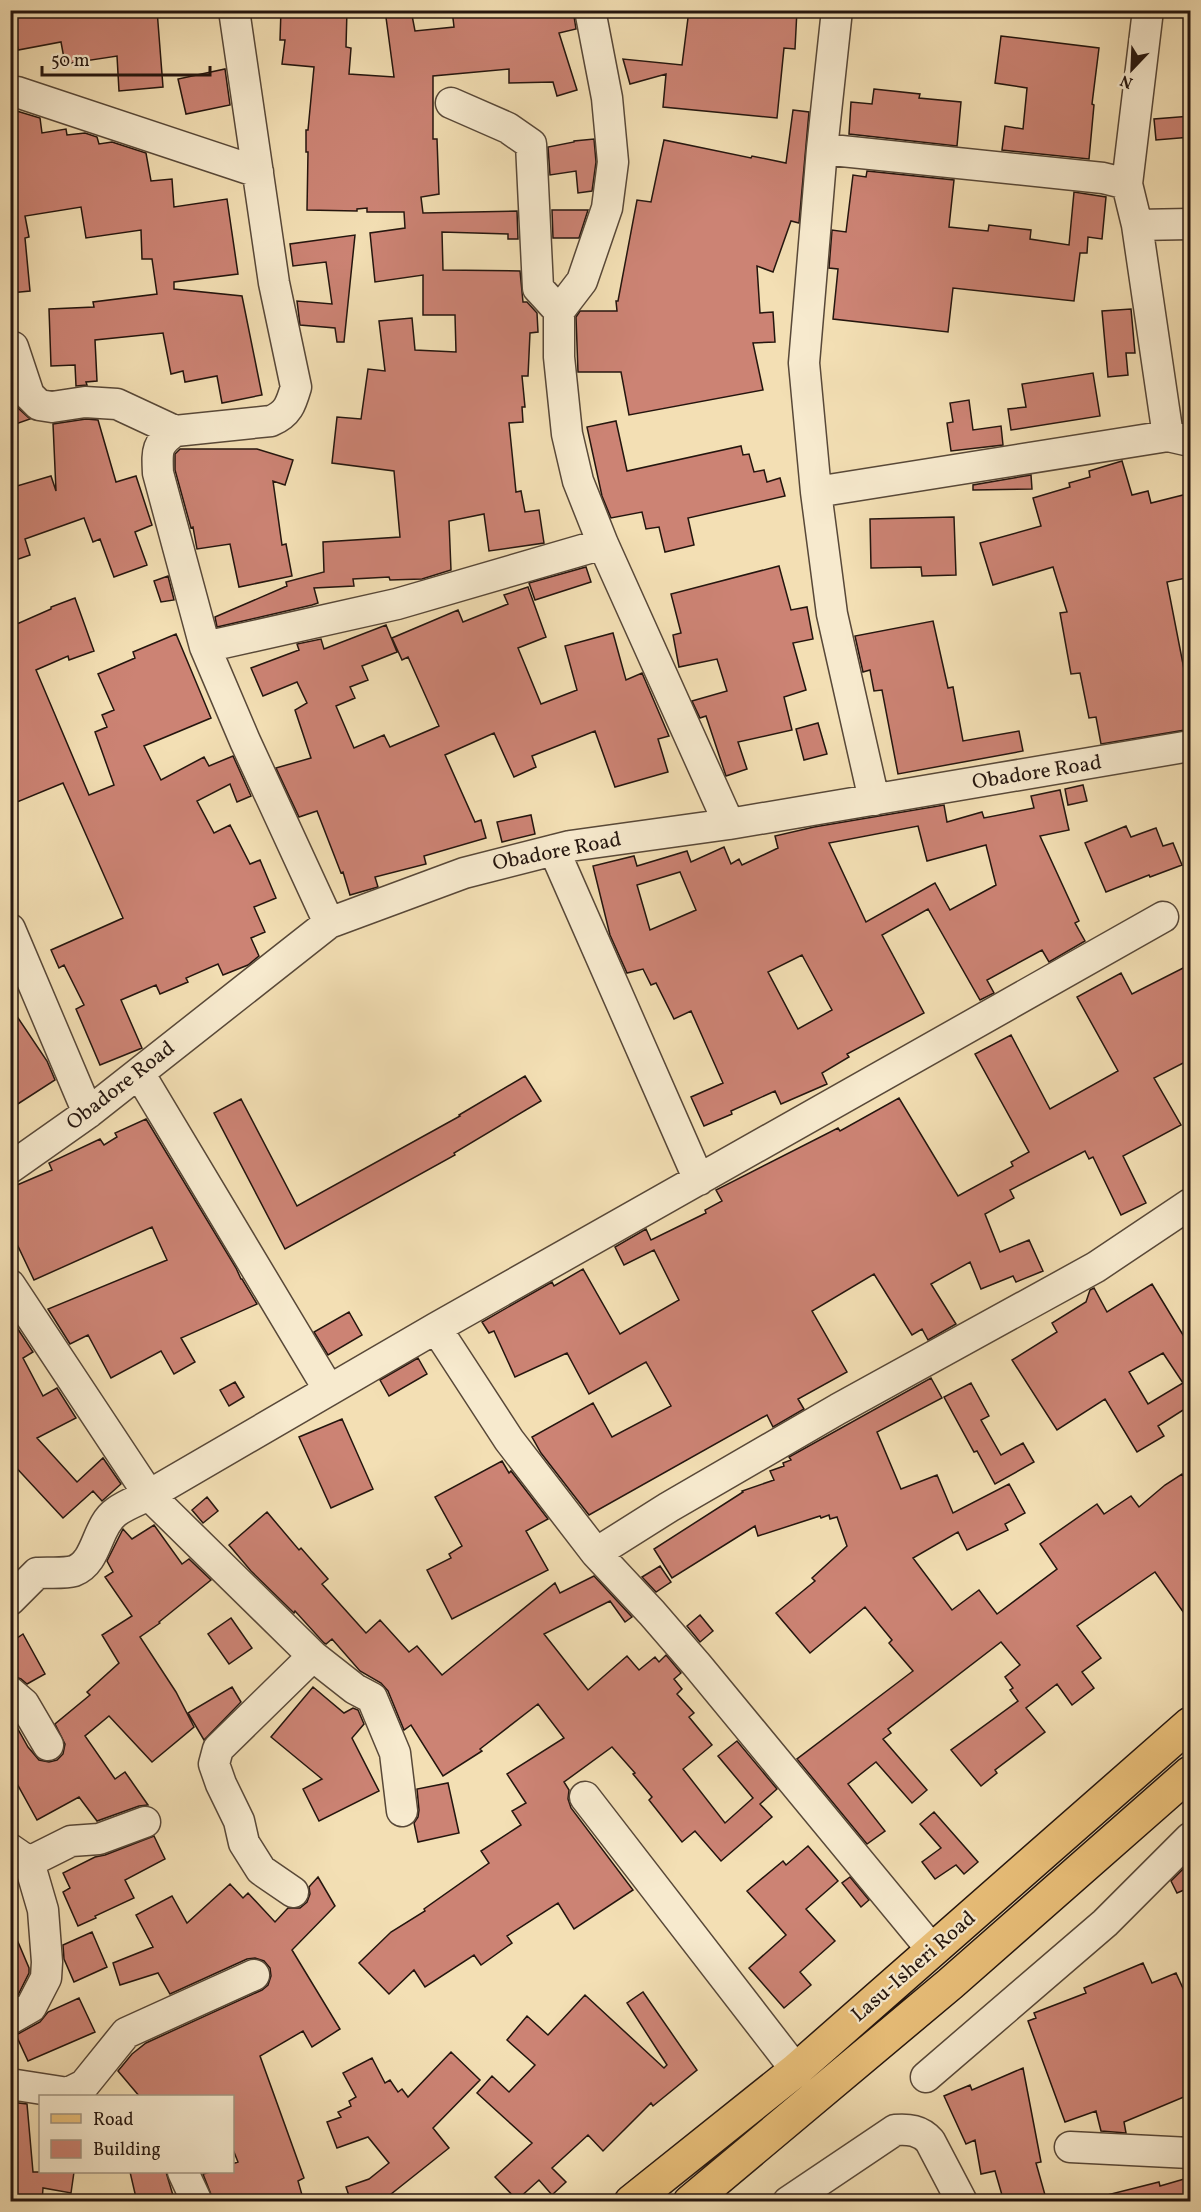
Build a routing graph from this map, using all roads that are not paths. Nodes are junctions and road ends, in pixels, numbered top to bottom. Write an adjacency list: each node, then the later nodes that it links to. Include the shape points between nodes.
1 (234, 10): 8 (street)
2 (590, 10): 12 (street, via 607,98 613,162 607,208 582,281)
3 (837, 10): 7 (street)
4 (1148, 10): 9 (street)
5 (10, 92): 8 (street)
6 (451, 103): 12 (street, via 508,128 531,144 538,288)
7 (822, 148): 9 (street, via 1103,178); 16 (street, via 804,349)
8 (258, 172): 14 (street, via 274,283 296,387 291,403 282,416 271,421)
9 (1127, 184): 11 (street)
10 (1191, 224): 11 (street)
11 (1137, 225): 15 (street)
12 (559, 311): 17 (street, via 567,435 578,481)
13 (13, 347): 14 (street, via 29,395 39,405 117,404)
14 (175, 431): 18 (street, via 162,440 157,454 159,473)
15 (1179, 438): 16 (street)
16 (816, 492): 20 (street, via 832,614)
17 (603, 544): 18 (street, via 397,604); 21 (street)
18 (205, 647): 24 (street)
19 (1191, 746): 20 (street, Obadore Road)
20 (874, 800): 21 (street, Obadore Road)
21 (729, 824): 22 (street, Obadore Road)
22 (554, 850): 24 (street, Obadore Road, via 464,873); 29 (street)
23 (1163, 917): 29 (street)
24 (329, 923): 26 (street, Obadore Road)
25 (10, 929): 27 (street)
26 (139, 1073): 27 (street, Obadore Road); 33 (street)
27 (88, 1113): 28 (street, Obadore Road)
28 (10, 1168)
29 (699, 1180): 32 (street)
30 (1191, 1204): 35 (street, via 1096,1267 838,1409)
31 (10, 1285): 34 (street)
32 (436, 1328): 33 (street); 35 (street, via 514,1448)
33 (329, 1390): 34 (street)
34 (149, 1495): 36 (street, via 116,1512 106,1522 83,1566 64,1572 37,1572); 37 (street)
35 (596, 1553): 48 (street, via 697,1665)
36 (17, 1582)
37 (313, 1656): 43 (street, via 372,1698 395,1753); 47 (street, via 218,1749 214,1764 239,1821 244,1843 261,1870)
38 (10, 1692): 40 (street, via 24,1704)
39 (1191, 1724): 48 (main road, Lasu-Isheri Road)
40 (48, 1745)
41 (1191, 1773): 59 (main road, Lasu-Isheri Road, via 950,1984)
42 (585, 1797): 51 (street)
43 (402, 1811)
44 (145, 1822): 46 (street, via 99,1839 71,1841)
45 (1191, 1838): 52 (street, via 1105,1923)
46 (20, 1856): 50 (street, via 43,1911 46,1978 31,2007)
47 (293, 1892)
48 (933, 1951): 51 (main road, Lasu-Isheri Road)
49 (254, 1975): 53 (street, via 126,2033 84,2085 68,2093)
50 (10, 2019)
51 (795, 2070): 58 (main road, Lasu-Isheri Road)
52 (926, 2078)
53 (10, 2084)
54 (1070, 2147): 55 (street)
55 (1191, 2153)
56 (183, 2173): 57 (street)
57 (196, 2202)
58 (631, 2202)
59 (690, 2202)
60 (788, 2202): 61 (street, via 896,2130 905,2129 923,2133 930,2141)
61 (962, 2202)

